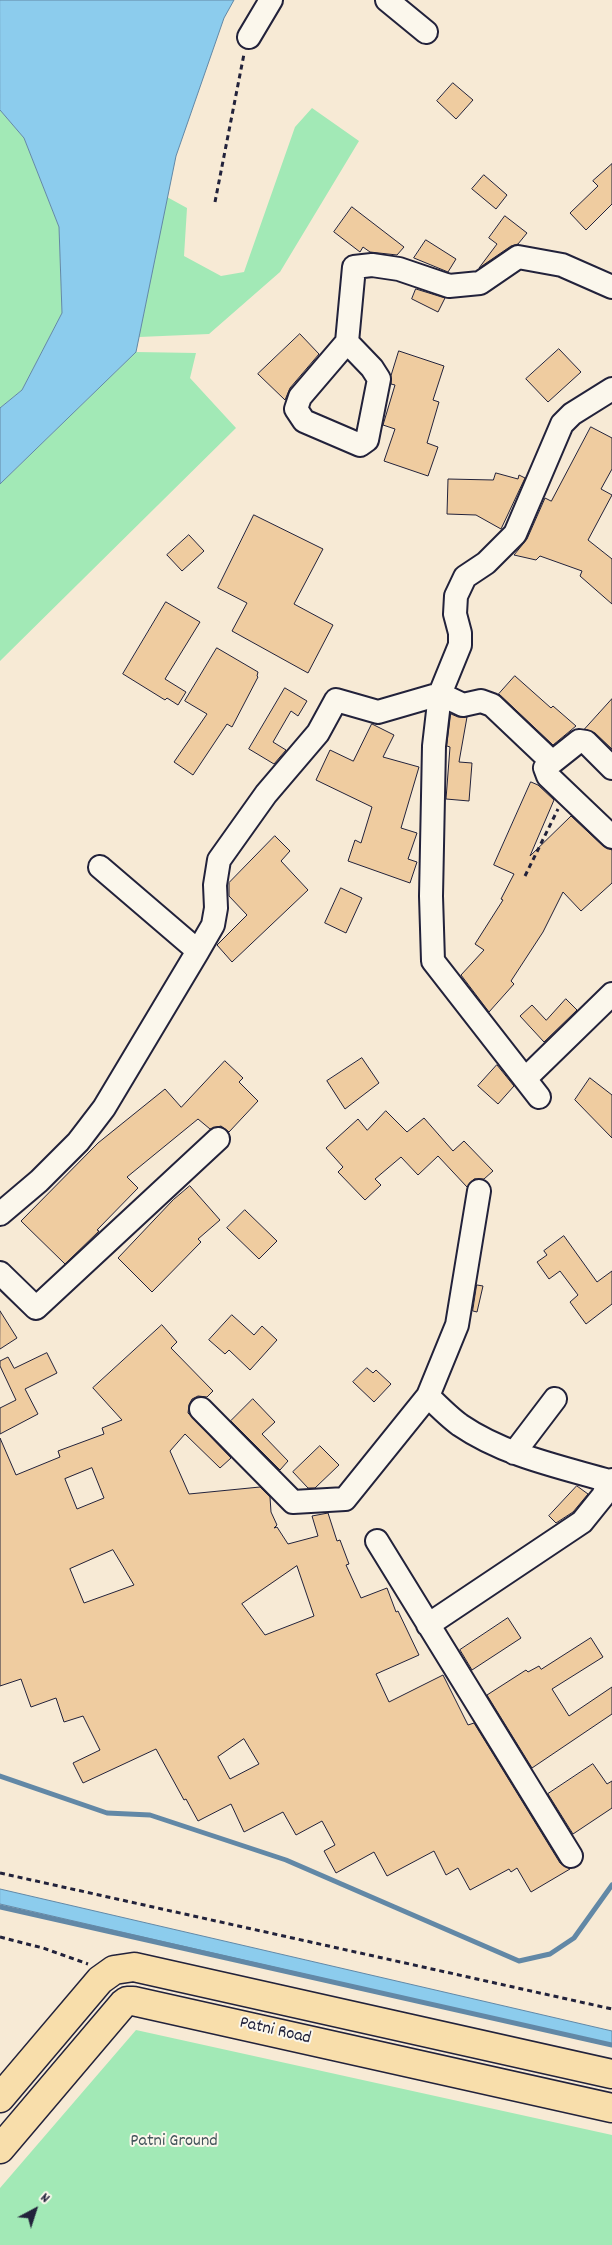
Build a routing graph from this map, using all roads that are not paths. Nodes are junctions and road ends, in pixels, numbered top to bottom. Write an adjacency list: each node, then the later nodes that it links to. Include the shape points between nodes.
1 (271, 0): 4 (street)
2 (387, 0): 3 (street)
3 (426, 32)
4 (250, 37)
5 (612, 287): 6 (street, via 562,265 518,257 480,283 449,286 399,270 372,265 354,267)
6 (347, 342)
7 (612, 388): 8 (street, via 562,424 515,534 486,563 465,578 456,596 460,645)
8 (440, 694): 9 (street, via 463,705 481,701 492,705); 13 (street, via 378,712 336,700 318,733 266,794 219,860 216,908 212,925); 15 (street, via 434,746 433,961)
9 (552, 761): 10 (street, via 579,741 586,742); 11 (street, via 545,772)
10 (612, 768)
11 (612, 837)
12 (100, 867): 13 (street)
13 (198, 951): 19 (street, via 104,1108 39,1182)
14 (612, 994): 15 (street)
15 (525, 1078): 16 (street)
16 (539, 1097)
17 (218, 1139): 20 (street, via 36,1308)
18 (479, 1191): 21 (street, via 457,1325)
19 (0, 1214)
20 (0, 1273)
21 (428, 1396): 23 (street, via 345,1499 336,1500 293,1502); 24 (street, via 460,1424)
22 (555, 1398): 24 (street)
23 (201, 1409)
24 (514, 1452): 25 (street)
25 (610, 1480): 27 (street, via 604,1496 582,1522)
26 (377, 1541): 27 (street)
27 (428, 1625): 28 (street)
28 (571, 1856)
29 (612, 2074): 30 (main road, Patni Road, via 134,1967 114,1970 100,1980)
30 (0, 2098)
31 (612, 2108): 32 (main road, Patni Road, via 127,2001)
32 (0, 2149)

